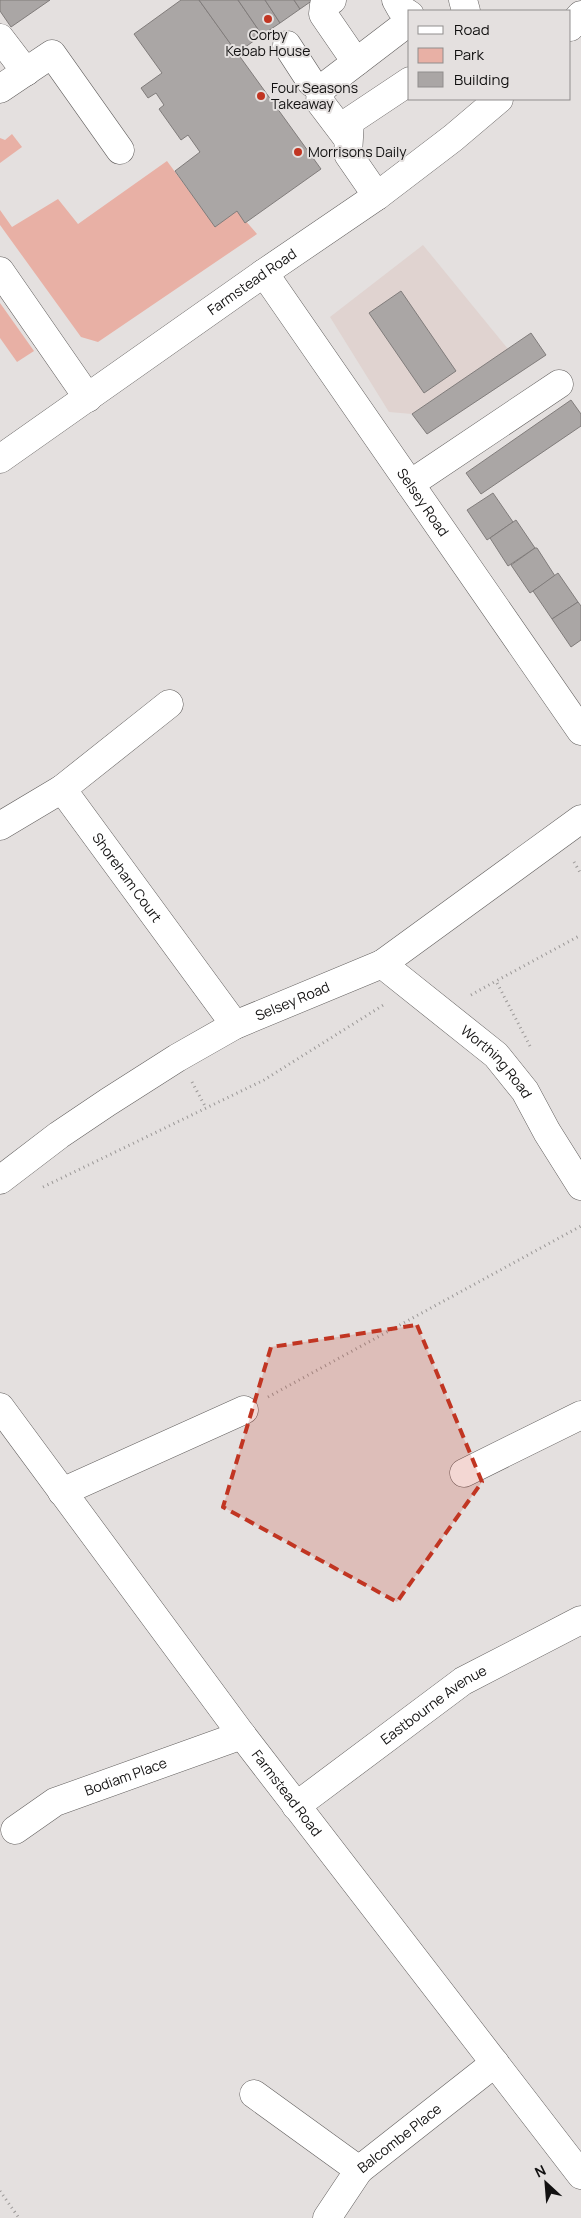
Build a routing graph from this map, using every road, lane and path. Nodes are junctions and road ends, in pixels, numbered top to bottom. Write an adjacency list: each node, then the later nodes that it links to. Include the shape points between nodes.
1 (332, 0): 9 (street, via 324,5 323,14)
2 (396, 0): 3 (street)
3 (408, 14)
4 (581, 15): 6 (street)
5 (408, 23): 9 (street)
6 (571, 26)
7 (0, 38): 10 (street)
8 (287, 45): 12 (street, via 311,82)
9 (356, 62): 12 (street)
10 (26, 72): 13 (street); 16 (street, via 52,54)
11 (408, 82): 15 (street, via 350,121)
12 (321, 89): 15 (street, via 320,102)
13 (0, 90)
14 (498, 100): 17 (street, Farmstead Road)
15 (348, 139): 17 (street, via 348,154)
16 (120, 150)
17 (377, 196): 19 (street, Farmstead Road)
18 (0, 271): 21 (street)
19 (264, 273): 21 (street, Farmstead Road); 23 (street, Selsey Road)
20 (559, 384): 23 (street)
21 (88, 398): 22 (street, Farmstead Road)
22 (0, 460)
23 (410, 484): 25 (street, Selsey Road)
24 (170, 704): 26 (street)
25 (581, 731)
26 (62, 788): 28 (street); 32 (street, Shoreham Court)
27 (581, 819): 30 (street, Selsey Road)
28 (0, 826)
29 (581, 935): 33 (path, via 496,981)
30 (382, 964): 31 (street, Worthing Road); 32 (street, Selsey Road)
31 (409, 985): 35 (street, Worthing Road, via 496,1055 525,1091); 36 (path, via 376,1010 264,1080)
32 (235, 1025): 34 (street, Selsey Road, via 108,1102)
33 (532, 1050)
34 (0, 1180)
35 (581, 1186)
36 (36, 1190)
37 (581, 1226): 39 (path)
38 (0, 1408): 42 (street, Farmstead Road)
39 (244, 1410): 42 (street)
40 (581, 1416): 41 (street)
41 (464, 1473)
42 (62, 1492): 44 (street, Farmstead Road)
43 (581, 1620): 45 (street, Eastbourne Avenue, via 463,1681)
44 (242, 1735): 45 (street, Farmstead Road); 46 (street, Bodiam Place, via 55,1802)
45 (296, 1806): 47 (street, Farmstead Road)
46 (16, 1830)
47 (495, 2063): 49 (street, Balcombe Place); 50 (street, Farmstead Road)
48 (254, 2094): 49 (street, Balcombe Place)
49 (359, 2170): 53 (street)
50 (581, 2175)
51 (0, 2190): 52 (path)
52 (19, 2218)
53 (327, 2218)

